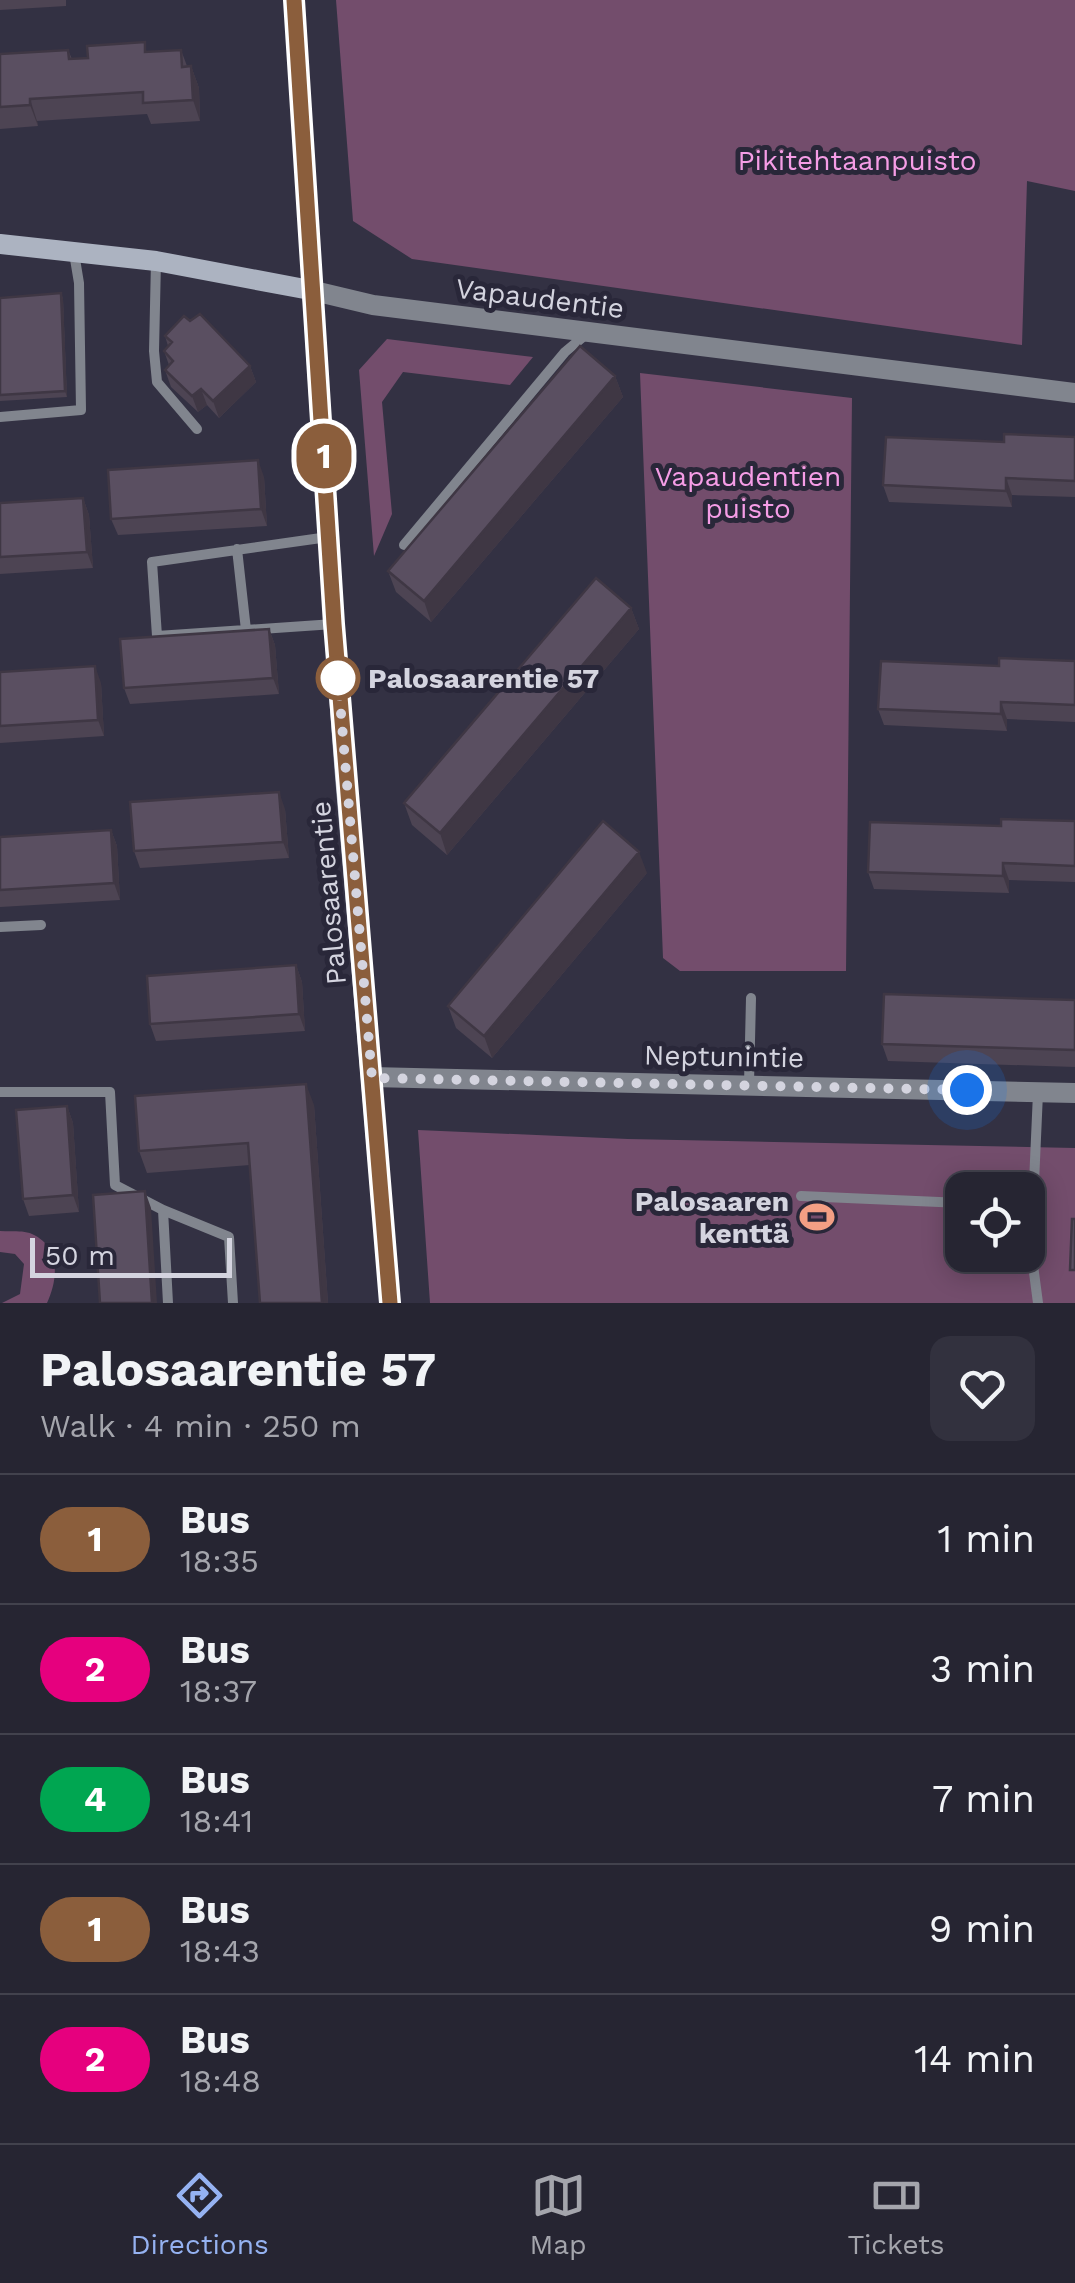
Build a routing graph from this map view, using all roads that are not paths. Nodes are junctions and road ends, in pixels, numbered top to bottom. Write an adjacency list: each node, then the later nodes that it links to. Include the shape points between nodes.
1 (294, 0): 5 (main road, Palosaarentie)
2 (0, 244): 3 (main road, Vapaudentie)
3 (74, 254): 4 (main road, Vapaudentie); 8 (lane, via 81,410)
4 (156, 261): 5 (main road, Vapaudentie); 9 (lane, via 157,382)
5 (310, 290): 6 (street, Vapaudentie); 10 (main road, Palosaarentie)
6 (590, 332): 7 (street, Vapaudentie); 11 (lane, via 565,352)
7 (1075, 393)
8 (0, 417)
9 (197, 429)
10 (329, 537): 12 (lane); 13 (main road, Palosaarentie)
11 (404, 544)
12 (237, 549): 14 (lane); 14 (lane, via 152,562 157,636)
13 (334, 624): 14 (lane); 18 (main road, Palosaarentie)
14 (246, 630)
15 (41, 925): 16 (lane)
16 (0, 928)
17 (751, 998): 19 (lane)
18 (372, 1078): 19 (street, Neptunintie); 30 (main road, Palosaarentie)
19 (749, 1084): 21 (street, Neptunintie)
20 (0, 1092): 26 (lane, via 110,1092 115,1185)
21 (1038, 1092): 22 (street, Neptunintie); 23 (lane)
22 (1075, 1093)
23 (1032, 1172)
24 (801, 1196): 25 (lane)
25 (945, 1201)
26 (164, 1210): 28 (lane); 29 (lane, via 229,1237)
27 (1034, 1272): 31 (lane)
28 (168, 1303)
29 (233, 1303)
30 (390, 1303)
31 (1038, 1303)

